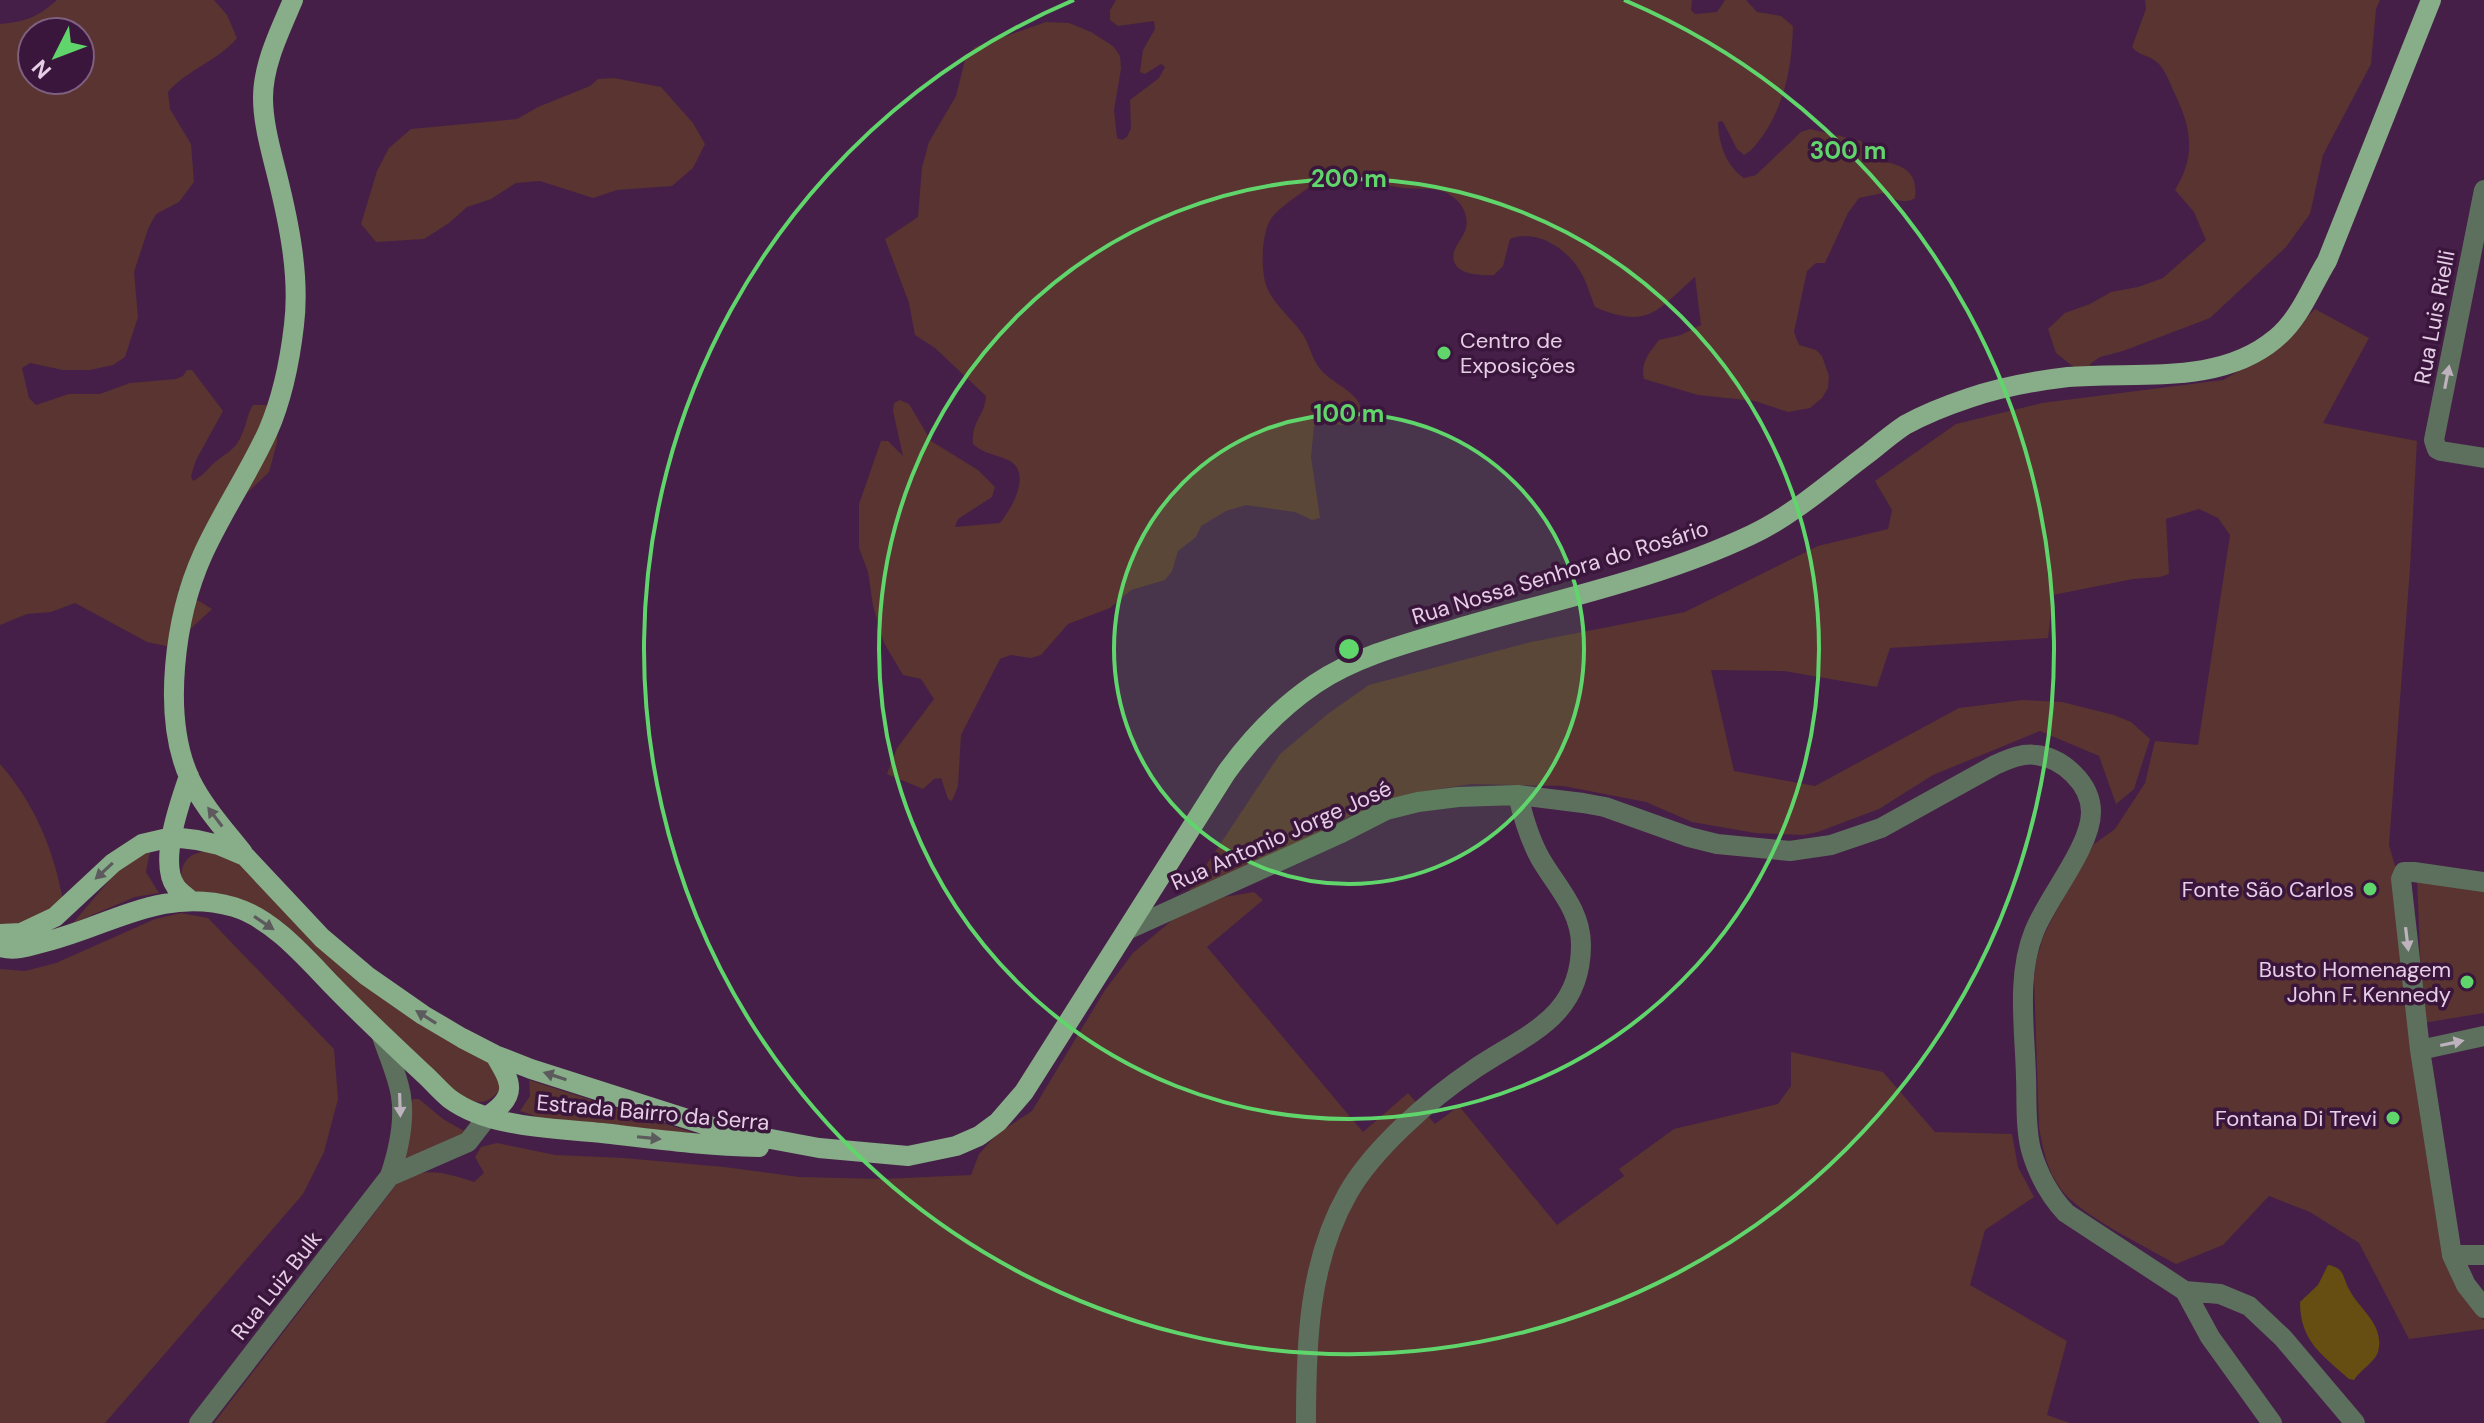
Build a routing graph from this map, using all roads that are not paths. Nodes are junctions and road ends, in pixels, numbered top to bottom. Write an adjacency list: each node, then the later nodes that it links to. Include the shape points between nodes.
1 (293, 0): 5 (main road, Estrada Bairro da Serra, via 274,43 263,98 292,252 295,323 269,428 187,595 177,641 175,724)
2 (2431, 0): 11 (main road, Rua Nossa Senhora do Rosário, via 2327,261 2297,316 2277,338 2254,354 2201,371 2069,377 1964,399 1907,424 1778,521 1751,535 1642,576 1360,660 1326,677 1248,743)
3 (2484, 190): 4 (street, Rua Luis Rielli, one-way to 3, via 2441,451 2434,440)
4 (2484, 458)
5 (189, 776): 7 (main road); 8 (main road, Estrada Bairro da Serra, one-way to 5)
6 (1518, 795): 11 (street, Rua Antonio Jorge José, via 1458,797 1386,810); 23 (street, Rua Antonio Jorge José, via 1605,807 1717,844 1790,851 1831,845 1881,828 2015,756 2049,758 2065,767 2079,779 2091,812 2088,829 2027,954 2030,1146 2046,1187 2066,1213); 26 (street, via 1540,857 1576,919 1579,971 1556,1013 1425,1106 1377,1154 1349,1192 1328,1237 1313,1290)
7 (172, 837): 8 (main road, Estrada Bairro da Serra, via 219,845); 10 (main road, via 170,875); 12 (main road, one-way to 12, via 129,851 55,917 21,933)
8 (245, 856): 17 (main road, Estrada Bairro da Serra, one-way to 8, via 367,976 322,938)
9 (2484, 882): 16 (street, one-way to 16, via 2414,872 2404,872 2401,879)
10 (190, 900): 13 (main road, Estrada Bairro da Serra, via 136,909 56,940 11,950); 14 (main road, Estrada Bairro da Serra, one-way to 14, via 234,907 255,917 306,958)
11 (1129, 929): 19 (main road, Rua Nossa Senhora do Rosário, via 1024,1092 979,1136 908,1156)
12 (0, 934)
13 (0, 947)
14 (382, 1036): 18 (main road, Estrada Bairro da Serra, via 449,1099); 20 (street, one-way to 20, via 402,1111)
15 (2484, 1036): 16 (street, one-way to 15)
16 (2420, 1050): 21 (street)
17 (495, 1055): 18 (main road, via 510,1088 499,1109); 19 (main road, Estrada Bairro da Serra, one-way to 17, via 722,1130)
18 (488, 1116): 19 (main road, Estrada Bairro da Serra, one-way to 19, via 516,1124 717,1146); 20 (street, via 468,1142)
19 (819, 1148)
20 (390, 1176): 25 (street, Rua Luiz Bulk)
21 (2452, 1255): 22 (street); 24 (street)
22 (2484, 1255)
23 (2185, 1291): 27 (street, via 2210,1337); 28 (street, Rua Antonio Jorge José, via 2220,1294 2249,1306)
24 (2484, 1308)
25 (199, 1423)
26 (1306, 1423)
27 (2272, 1423)
28 (2355, 1423)

